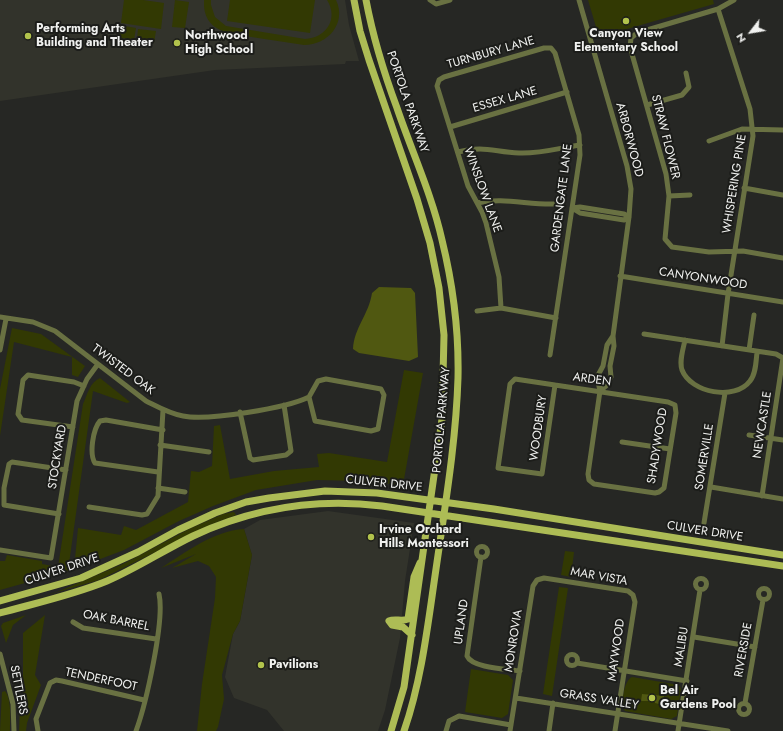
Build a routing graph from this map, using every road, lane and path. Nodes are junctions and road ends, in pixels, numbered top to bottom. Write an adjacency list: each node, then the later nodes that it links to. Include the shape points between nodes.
1 (354, 0): 75 (main road, PORTOLA PARKWAY, via 360,31 420,207 439,288 444,334 442,419)
2 (366, 0): 76 (main road, PORTOLA PARKWAY, via 371,28 386,79 431,202 451,284 457,330 458,377)
3 (430, 0): 4 (street, via 436,4)
4 (450, 0)
5 (579, 0): 26 (street, ARBORWOOD, via 627,166 631,189)
6 (734, 0): 7 (street)
7 (718, 9): 12 (street, STRAW FLOWER, via 637,33 631,38 630,47); 14 (street, WHISPERING PINE, via 750,109)
8 (550, 48): 10 (street, TURNBURY LANE); 11 (street, GARDENGATE LANE, via 555,53)
9 (686, 73): 12 (street, via 690,87 687,92)
10 (439, 80): 13 (street, WINSLOW LANE, via 438,91)
11 (567, 92): 13 (street, ESSEX LANE); 17 (street, GARDENGATE LANE)
12 (647, 105): 22 (street, STRAW FLOWER, via 662,152)
13 (450, 127): 18 (street, WINSLOW LANE)
14 (753, 128): 15 (street); 16 (street, via 733,131); 19 (street, WHISPERING PINE)
15 (783, 130)
16 (709, 141)
17 (580, 145): 18 (street, via 534,153 478,148); 25 (street, GARDENGATE LANE)
18 (458, 152): 23 (street, WINSLOW LANE, via 468,186)
19 (744, 188): 21 (street); 27 (street, WHISPERING PINE)
20 (690, 195): 22 (street)
21 (783, 195)
22 (669, 196): 27 (street, STRAW FLOWER, via 666,242 672,247 696,251)
23 (478, 203): 24 (street, via 493,200 536,205); 32 (street, WINSLOW LANE, via 496,262)
24 (554, 204)
25 (572, 208): 26 (street, via 580,207); 36 (street, GARDENGATE LANE)
26 (629, 217): 29 (street, ARBORWOOD)
27 (734, 251): 28 (street); 30 (street, WHISPERING PINE)
28 (783, 258)
29 (620, 276): 30 (street, CANYONWOOD); 38 (street, ARBORWOOD)
30 (728, 294): 31 (street, CANYONWOOD); 40 (street, WHISPERING PINE)
31 (783, 302)
32 (501, 308): 33 (street); 36 (street)
33 (477, 311)
34 (754, 315): 42 (street)
35 (3, 318): 41 (street); 46 (street, TWISTED OAK, via 34,322 55,331)
36 (556, 318): 44 (street, GARDENGATE LANE)
37 (644, 334): 39 (street)
38 (613, 336): 49 (street, ARBORWOOD, via 607,345 603,368 598,373); 49 (street, ARBORWOOD, via 611,377)
39 (685, 340): 40 (street); 50 (street, via 680,363 688,380 702,389)
40 (722, 346): 42 (street)
41 (0, 350)
42 (749, 350): 43 (street)
43 (757, 352): 45 (street, via 776,354); 50 (street, via 750,382)
44 (550, 355)
45 (783, 358): 51 (street, NEWCASTLE)
46 (98, 364): 48 (street, STOCKYARD); 55 (street, TWISTED OAK, via 130,390)
47 (555, 385): 49 (street, ARDEN); 68 (street, WOODBURY); 68 (street, ARDEN, via 515,380 510,384 498,468)
48 (84, 386): 57 (street, STOCKYARD, via 77,401); 57 (street, via 28,375 23,380 18,414 22,420)
49 (600, 391): 53 (street, ARDEN); 69 (street, ARBORWOOD)
50 (725, 393): 70 (street, SOMERVILLE)
51 (780, 393): 60 (street, NEWCASTLE)
52 (309, 396): 52 (street, via 314,417 319,423 371,431 378,429 380,425 383,392 377,388 326,379 318,381); 54 (street, TWISTED OAK, via 299,402)
53 (672, 403): 64 (street, SHADYWOOD, via 676,409)
54 (284, 405): 56 (street, TWISTED OAK); 56 (street, via 291,451 286,455 270,458 250,458)
55 (164, 410): 56 (street, TWISTED OAK, via 199,418); 58 (street)
56 (240, 412)
57 (73, 427): 66 (street, STOCKYARD)
58 (163, 430): 63 (street); 67 (street, via 100,421 96,426 92,458 95,463)
59 (749, 435): 60 (street)
60 (771, 438): 61 (street); 73 (street, NEWCASTLE)
61 (783, 440)
62 (622, 442): 64 (street)
63 (160, 445): 65 (street); 67 (street)
64 (670, 449): 69 (street, SHADYWOOD, via 664,488 659,492 594,484)
65 (209, 452)
66 (66, 470): 79 (street, STOCKYARD); 79 (street, via 12,462 6,474 4,505)
67 (158, 472): 71 (street)
68 (542, 474)
69 (589, 480)
70 (711, 487): 73 (street); 81 (street, SOMERVILLE)
71 (158, 488): 72 (street); 77 (street, via 158,496 146,514)
72 (184, 492)
73 (762, 496): 74 (street)
74 (783, 499)
75 (429, 500): 76 (main road, CULVER DRIVE); 78 (main road, PORTOLA PARKWAY); 91 (main road, CULVER DRIVE, via 346,490 304,492 246,502 178,530 81,578)
76 (445, 503): 80 (main road, PORTOLA PARKWAY); 83 (main road, CULVER DRIVE)
77 (89, 507)
78 (428, 512): 80 (main road, CULVER DRIVE); 84 (main road, PORTOLA PARKWAY); 93 (main road, CULVER DRIVE, via 346,502 294,505 249,515 223,523 106,581)
79 (59, 514): 82 (street, STOCKYARD, via 51,558)
80 (443, 515): 86 (main road, CULVER DRIVE); 115 (main road, PORTOLA PARKWAY, via 420,668)
81 (704, 522)
82 (0, 550)
83 (783, 555)
84 (423, 556): 95 (main road, PORTOLA PARKWAY); 95 (main road, via 414,577 408,619 389,621 392,625 403,627)
85 (481, 558): 101 (street, UPLAND, via 467,656 476,664)
86 (783, 566)
87 (560, 581): 90 (street, MAR VISTA, via 628,591); 101 (street, MONROVIA, via 541,578 534,584)
88 (700, 590): 96 (street, MALIBU)
89 (158, 594): 97 (street, via 161,605)
90 (633, 595): 102 (street, MAYWOOD, via 635,602)
91 (0, 600)
92 (763, 600): 98 (street, RIVERSIDE)
93 (0, 613)
94 (73, 622): 97 (street, OAK BARREL, via 83,628)
95 (412, 635): 114 (main road, PORTOLA PARKWAY, via 404,687)
96 (694, 637): 98 (street); 103 (street, MALIBU)
97 (156, 639): 105 (street)
98 (755, 647): 107 (street, RIVERSIDE)
99 (0, 654): 112 (street, SETTLERS, via 13,704)
100 (576, 663): 102 (street)
101 (520, 670): 104 (street, MONROVIA)
102 (624, 672): 103 (street); 108 (street, MAYWOOD)
103 (687, 681): 109 (street, MALIBU)
104 (516, 698): 106 (street, GRASS VALLEY); 110 (street, MONROVIA)
105 (144, 700): 111 (street, TENDERFOOT, via 56,680 50,683 36,719); 113 (street)
106 (553, 703): 108 (street, GRASS VALLEY); 118 (street)
107 (745, 703)
108 (618, 713): 109 (street, GRASS VALLEY); 119 (street, MAYWOOD)
109 (680, 722): 120 (street, MALIBU); 121 (street, GRASS VALLEY)
110 (511, 725): 116 (street, via 459,716 450,720); 117 (street, MONROVIA)
111 (37, 728)
112 (14, 731)
113 (136, 731)
114 (391, 731)
115 (404, 731)
116 (446, 731)
117 (510, 731)
118 (549, 731)
119 (615, 731)
120 (678, 731)
121 (728, 731)

